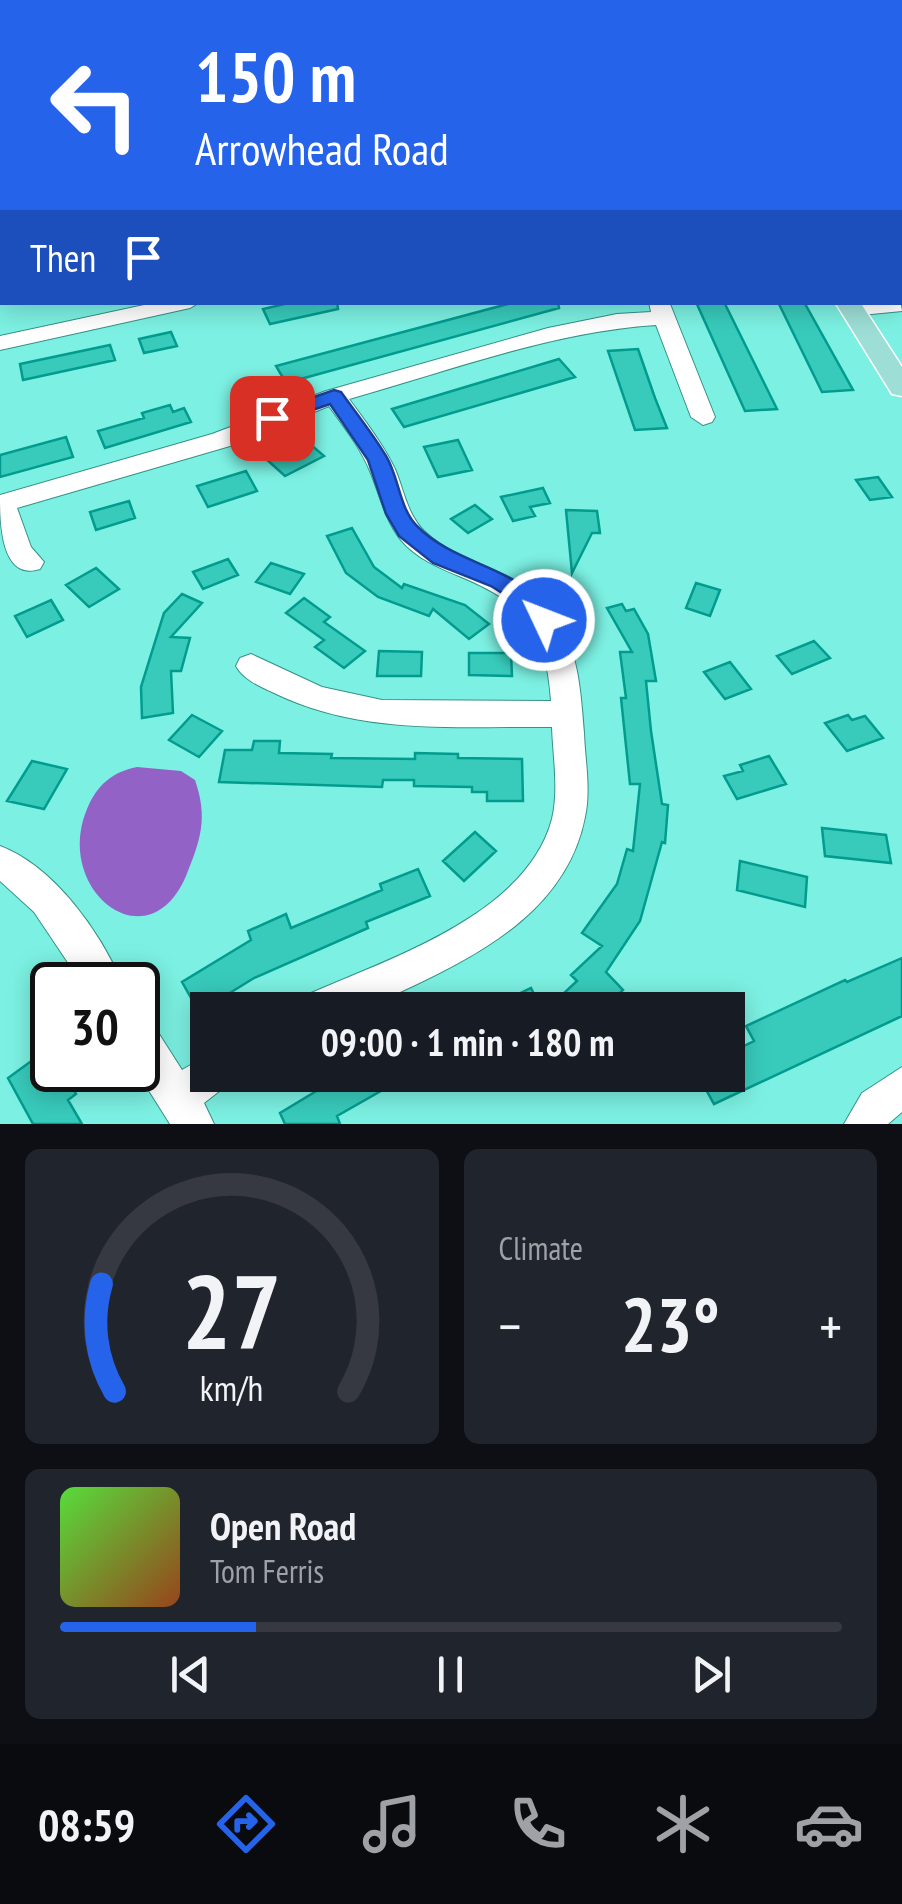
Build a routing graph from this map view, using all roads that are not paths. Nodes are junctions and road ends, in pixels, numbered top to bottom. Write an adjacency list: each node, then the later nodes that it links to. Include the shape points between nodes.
1 (163, 305): 5 (street)
2 (902, 305): 3 (street)
3 (849, 306): 7 (main road)
4 (661, 310): 8 (street); 9 (street)
5 (100, 312): 6 (street)
6 (0, 343)
7 (902, 388)
8 (334, 396): 10 (street, via 221,440); 13 (street, via 378,459 407,530 441,558 499,580 536,609 560,652)
9 (704, 416)
10 (1, 504): 11 (street, via 19,552)
11 (30, 562)
12 (251, 666): 13 (street, via 286,688 382,713)
13 (567, 714): 16 (street, via 568,823 539,882 478,933)
14 (0, 862): 15 (street, via 49,900)
15 (89, 962)
16 (353, 992)
17 (160, 1062): 19 (street)
18 (902, 1087): 20 (street)
19 (193, 1099)
20 (864, 1124)

